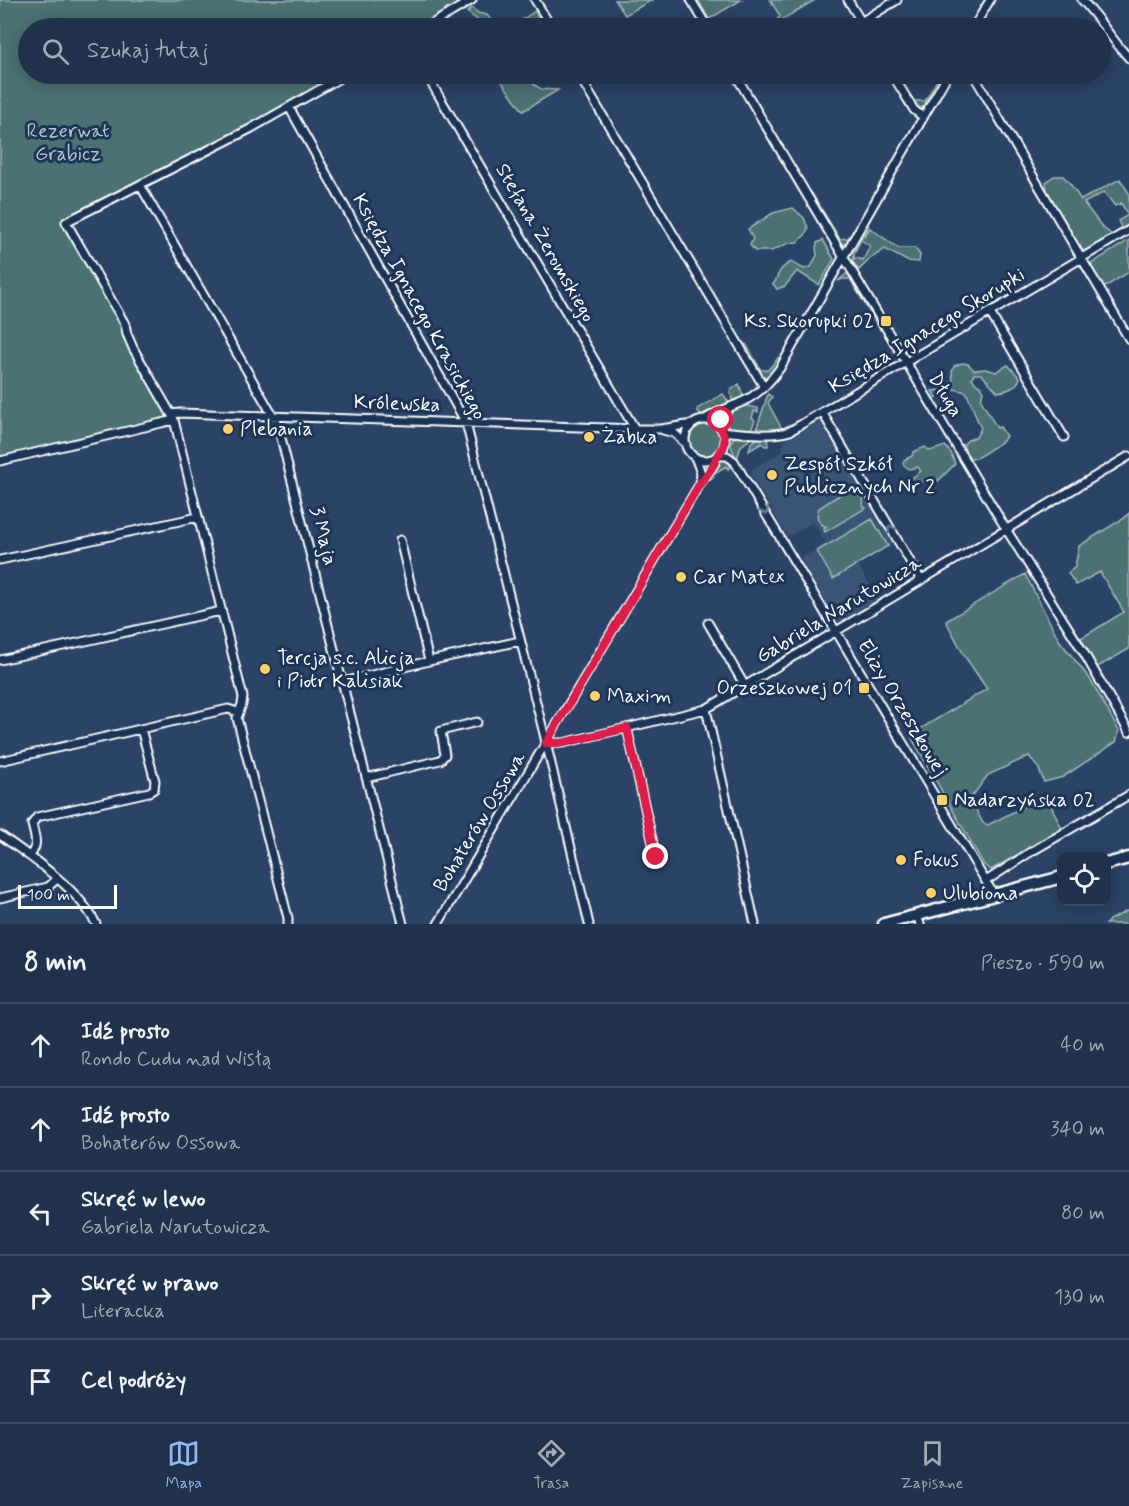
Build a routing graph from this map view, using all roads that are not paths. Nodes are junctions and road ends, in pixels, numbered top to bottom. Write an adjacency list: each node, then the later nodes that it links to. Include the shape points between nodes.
1 (472, 0): 8 (street)
2 (535, 0): 9 (street)
3 (691, 0): 10 (street)
4 (848, 0): 11 (street)
5 (897, 0): 12 (street)
6 (990, 0): 13 (street)
7 (1082, 0): 14 (street)
8 (441, 18)
9 (546, 18)
10 (702, 18)
11 (859, 18)
12 (873, 18)
13 (980, 18)
14 (1098, 18)
15 (1111, 36): 16 (street)
16 (1129, 58)
17 (329, 84): 24 (street)
18 (432, 84): 42 (street, Stefana Żeromskiego)
19 (584, 84): 33 (street)
20 (741, 84): 28 (street, Długa)
21 (898, 84): 25 (street)
22 (942, 84): 25 (street)
23 (979, 84): 29 (street)
24 (289, 107): 26 (street); 39 (street, Księdza Ignacego Krasickiego)
25 (923, 117): 28 (street)
26 (140, 185): 36 (street, 3 Maja); 37 (street, via 66,222 125,324 133,348)
27 (1129, 230): 29 (street, Księdza Ignacego Skorupki)
28 (844, 257): 32 (street, Długa); 33 (street, via 784,362)
29 (1081, 259): 30 (street, Księdza Ignacego Skorupki); 31 (street)
30 (990, 313): 32 (street, Księdza Ignacego Skorupki); 45 (street)
31 (1129, 339)
32 (906, 362): 35 (street, Księdza Ignacego Skorupki); 54 (street, Długa)
33 (764, 387): 34 (street)
34 (730, 407): 38 (street); 41 (street)
35 (822, 412): 44 (street, Księdza Ignacego Skorupki, via 783,433); 57 (street, one-way to 35)
36 (273, 416): 37 (street, Królewska, via 180,412); 39 (street, Królewska); 64 (street, 3 Maja)
37 (172, 417): 51 (street, Królewska); 53 (street)
38 (704, 420): 40 (street); 41 (street)
39 (466, 423): 42 (street, Królewska); 61 (street, Księdza Ignacego Krasickiego)
40 (693, 424): 43 (street, Królewska); 47 (street, via 686,432)
41 (721, 428): 44 (street, Księdza Ignacego Skorupki); 46 (street)
42 (635, 429): 43 (street, Królewska)
43 (661, 429): 47 (street, via 674,433)
44 (735, 432): 46 (street)
45 (1064, 437)
46 (725, 441): 50 (street)
47 (686, 444): 49 (street)
48 (1129, 456): 54 (street, Gabriela Narutowicza)
49 (695, 457): 50 (street); 52 (street, via 701,473)
50 (717, 457): 52 (street, Bohaterów Ossowa); 60 (street, Elizy Orzeszkowej, one-way to 60, via 727,456 734,461)
51 (0, 461)
52 (699, 485): 72 (street, Bohaterów Ossowa)
53 (198, 517): 56 (street); 58 (street)
54 (1006, 529): 57 (street, Gabriela Narutowicza); 71 (street, Długa)
55 (400, 540): 63 (street)
56 (0, 560)
57 (921, 580): 60 (street, Gabriela Narutowicza)
58 (221, 611): 62 (street); 67 (street, via 243,697)
59 (708, 622): 65 (street)
60 (837, 632): 65 (street, Gabriela Narutowicza); 83 (street, Elizy Orzeszkowej)
61 (520, 641): 63 (street); 72 (street, Księdza Ignacego Krasickiego)
62 (0, 660)
63 (429, 661): 64 (street)
64 (343, 682): 74 (street, 3 Maja)
65 (746, 686): 66 (street, Gabriela Narutowicza)
66 (706, 709): 69 (street, Gabriela Narutowicza); 92 (street)
67 (238, 712): 70 (street, via 228,709); 88 (street)
68 (477, 722): 74 (street, via 441,731 445,755 440,760)
69 (627, 728): 72 (street, Gabriela Narutowicza, via 563,743); 78 (street)
70 (141, 729): 73 (street); 77 (street, via 154,789 37,818 32,824 36,843)
71 (1129, 732)
72 (546, 743): 90 (street, Bohaterów Ossowa); 91 (street, Księdza Ignacego Krasickiego)
73 (0, 761)
74 (366, 778): 89 (street, 3 Maja)
75 (1129, 795): 83 (street)
76 (0, 835): 77 (street)
77 (30, 856): 82 (street)
78 (656, 857)
79 (1129, 858): 80 (main road)
80 (1111, 863)
81 (1057, 878): 84 (main road)
82 (57, 879): 85 (street, via 48,887); 87 (street)
83 (986, 880): 84 (street, Elizy Orzeszkowej)
84 (994, 895): 86 (main road)
85 (0, 898)
86 (918, 920): 93 (main road)
87 (96, 924)
88 (288, 924)
89 (403, 924)
90 (438, 924)
91 (589, 924)
92 (755, 924)
93 (884, 924)

